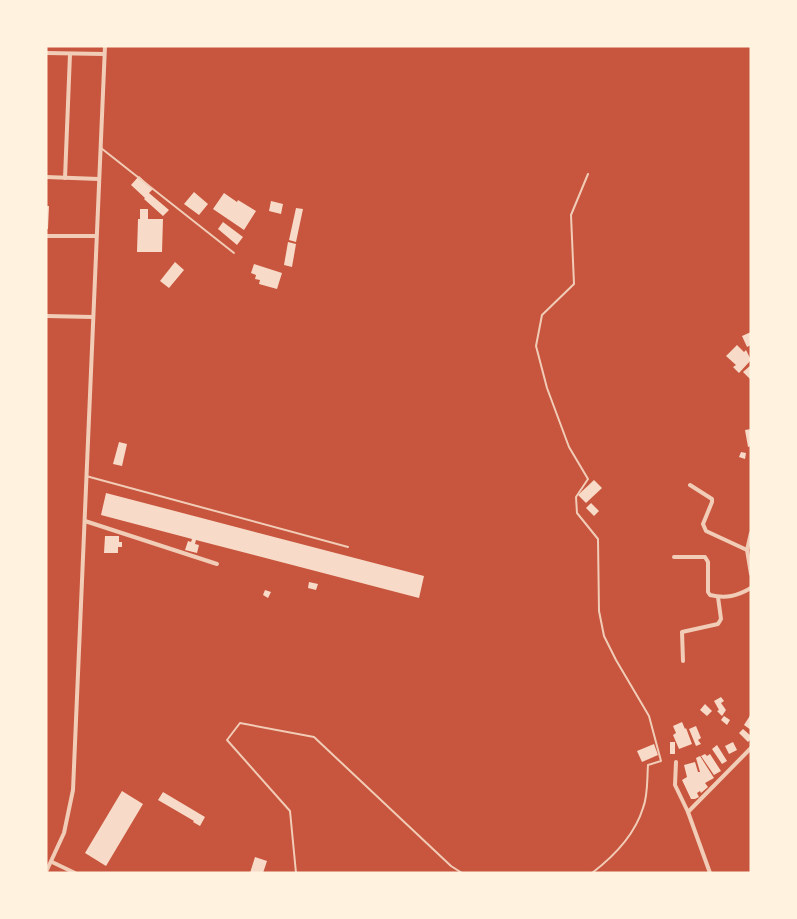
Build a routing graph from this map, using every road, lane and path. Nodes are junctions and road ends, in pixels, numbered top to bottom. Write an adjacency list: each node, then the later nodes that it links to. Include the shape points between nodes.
1 (105, 46): 4 (street)
2 (46, 53): 3 (street)
3 (70, 54): 4 (street); 8 (street)
4 (104, 54): 5 (street)
5 (100, 148): 9 (street); 12 (lane)
6 (588, 174): 35 (lane, via 571,215 574,284 542,315 536,346 569,448 588,479 576,497 577,513 598,539 599,611 604,636 650,716 661,761 648,765 644,808 631,832)
7 (46, 177): 8 (street)
8 (65, 178): 9 (street)
9 (99, 179): 11 (street)
10 (46, 236): 11 (street)
11 (96, 236): 14 (street)
12 (234, 253)
13 (46, 316): 14 (street)
14 (93, 317): 15 (street)
15 (86, 476): 17 (street); 19 (lane)
16 (690, 485): 20 (street, via 712,499 703,524 706,532)
17 (85, 521): 22 (street); 30 (street, via 72,790 64,833)
18 (751, 533): 20 (street)
19 (348, 547)
20 (747, 550): 23 (street)
21 (674, 556): 25 (street, via 705,557 708,562 708,592)
22 (216, 564)
23 (751, 574)
24 (751, 588): 25 (street, via 738,595)
25 (718, 597): 26 (street, via 721,619 718,624 682,632)
26 (683, 661)
27 (751, 748): 29 (street)
28 (676, 762): 29 (street, via 675,785)
29 (688, 812): 36 (street)
30 (52, 862): 31 (street); 32 (street)
31 (46, 872)
32 (75, 873)
33 (296, 873): 34 (lane, via 290,811 227,740 240,724 314,737)
34 (462, 873)
35 (592, 873)
36 (710, 873)

